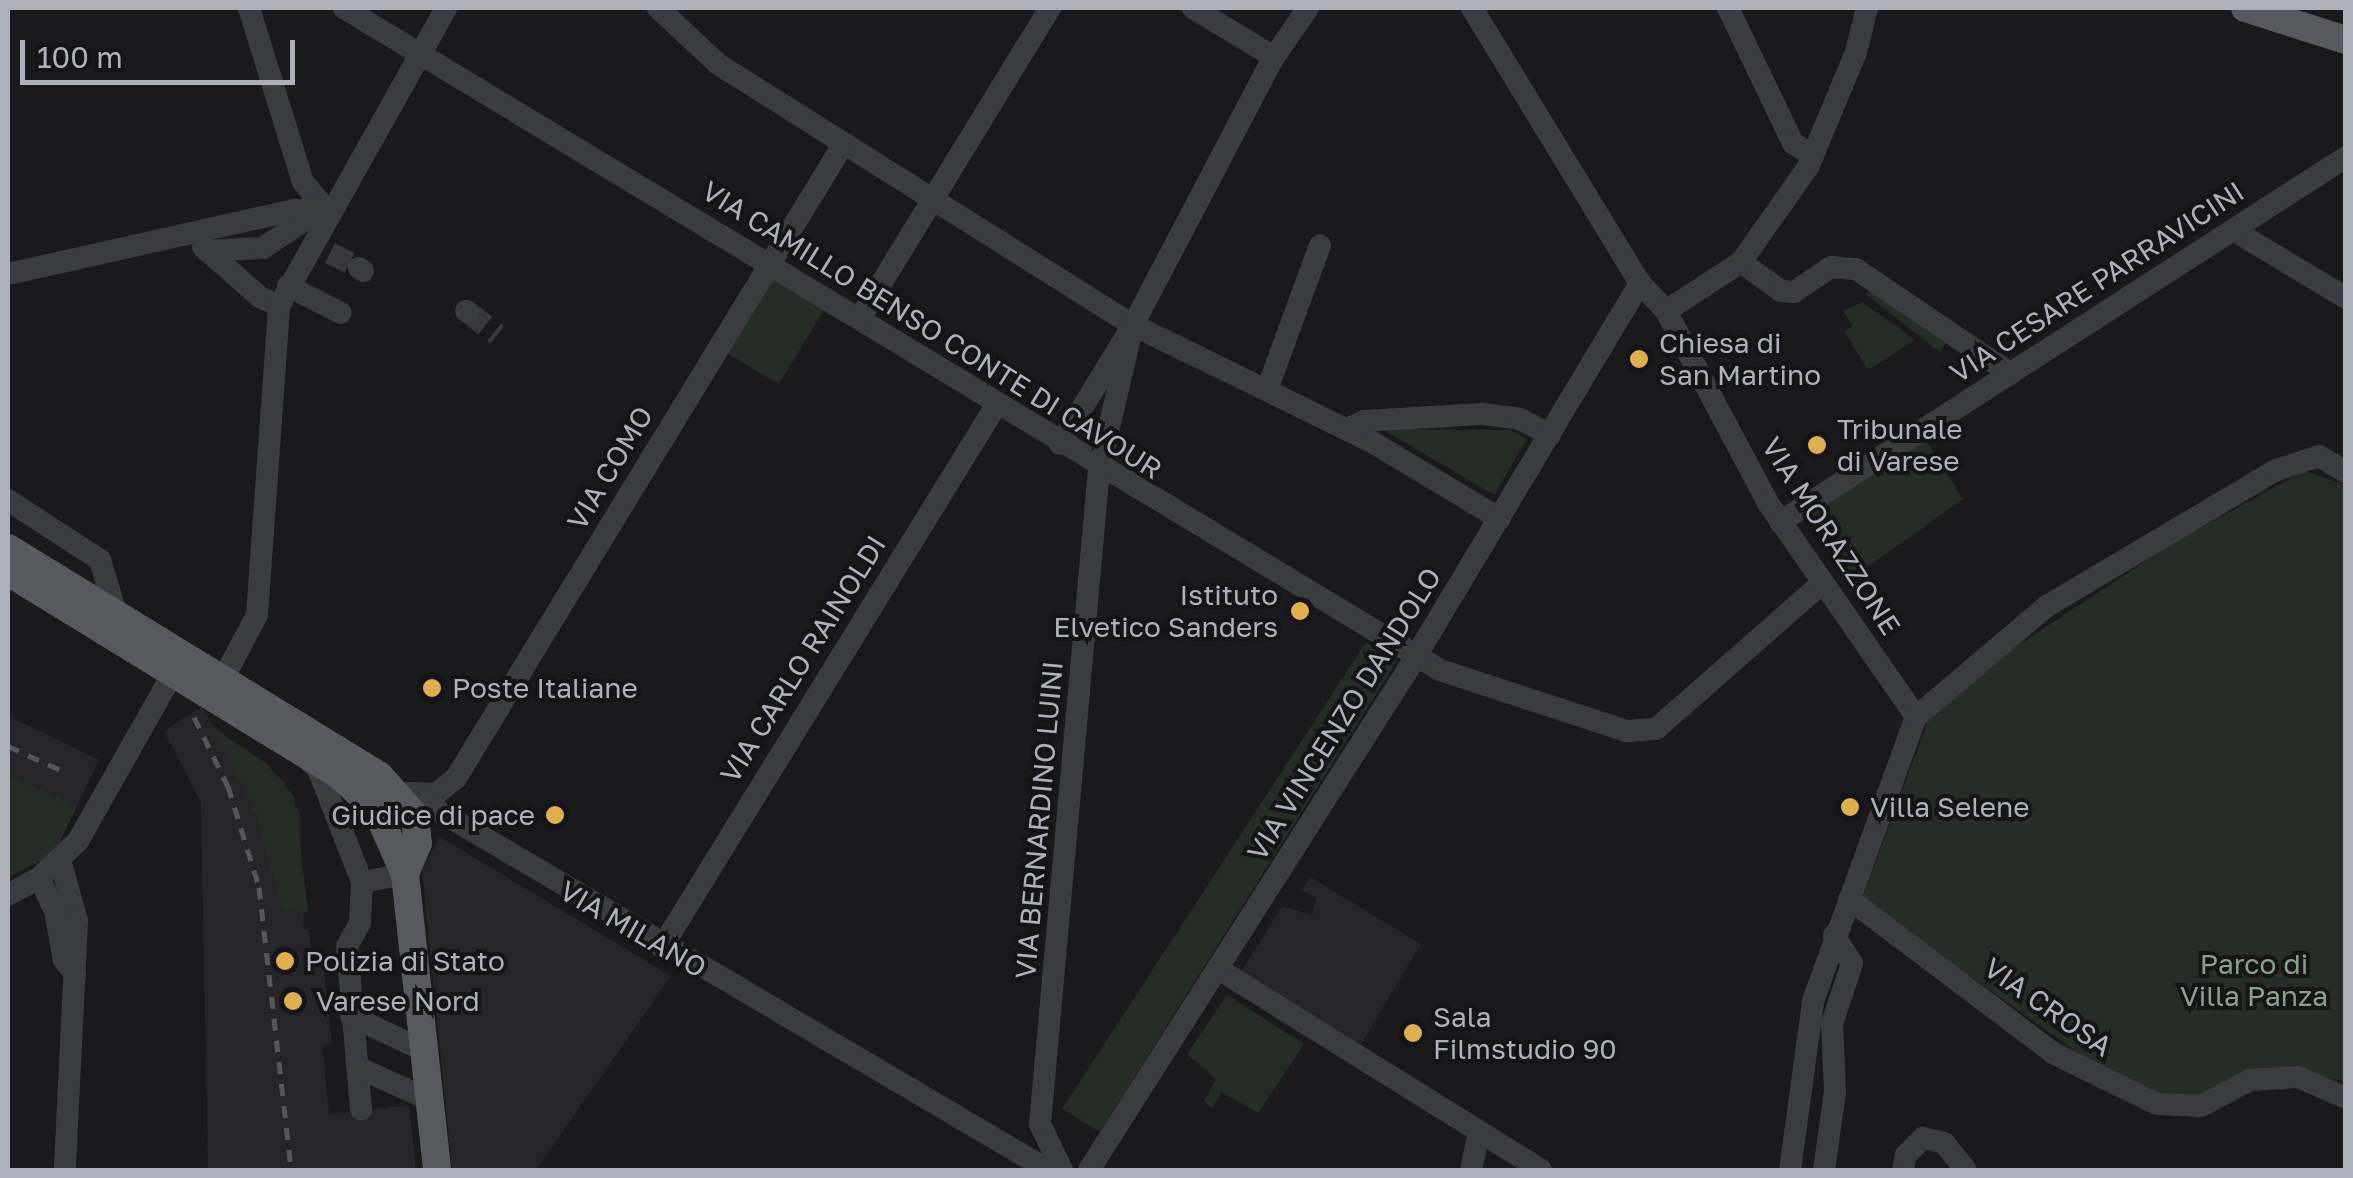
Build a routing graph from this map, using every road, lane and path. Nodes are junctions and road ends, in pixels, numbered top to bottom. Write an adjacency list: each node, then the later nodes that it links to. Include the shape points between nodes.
1 (249, 8): 19 (street)
2 (344, 8): 13 (street, VIA CAMILLO BENSO CONTE DI CAVOUR)
3 (446, 8): 13 (street)
4 (658, 8): 15 (street, via 718,64)
5 (1050, 8): 18 (street)
6 (1308, 8): 14 (street)
7 (1472, 8): 28 (street, VIA MORAZZONE)
8 (1728, 8): 16 (street, via 1794,143)
9 (1866, 8): 16 (street, via 1856,52)
10 (2245, 8): 12 (main road)
11 (1198, 9): 14 (street)
12 (2346, 40)
13 (420, 52): 19 (street); 26 (street, VIA CAMILLO BENSO CONTE DI CAVOUR)
14 (1274, 57): 34 (street)
15 (844, 143): 18 (street); 26 (street, VIA COMO)
16 (1813, 156): 25 (street)
17 (2346, 157): 20 (street, VIA CESARE PARRAVICINI)
18 (932, 197): 33 (street); 34 (street)
19 (317, 207): 21 (street); 23 (street); 29 (street, via 321,248)
20 (2233, 230): 30 (street); 35 (street, VIA CESARE PARRAVICINI)
21 (184, 234): 24 (street); 27 (street)
22 (1320, 245): 36 (street)
23 (262, 248): 24 (street); 29 (street)
24 (207, 250): 29 (street)
25 (1741, 262): 31 (street); 35 (street, via 1781,291 1794,292 1831,266 1856,269)
26 (769, 264): 33 (street, VIA CAMILLO BENSO CONTE DI CAVOUR); 56 (street, VIA COMO, via 456,778 436,794)
27 (8, 274)
28 (1640, 283): 31 (street, VIA MORAZZONE); 39 (street, VIA VINCENZO DANDOLO)
29 (276, 297): 32 (street); 52 (street, via 256,615)
30 (2346, 298)
31 (1666, 311): 45 (street, VIA MORAZZONE)
32 (340, 313)
33 (860, 318): 37 (street, VIA CAMILLO BENSO CONTE DI CAVOUR)
34 (1133, 325): 36 (street); 40 (street); 41 (street, VIA BERNARDINO LUINI)
35 (2011, 374): 45 (street, VIA CESARE PARRAVICINI)
36 (1267, 390): 38 (street)
37 (997, 404): 40 (street, VIA CAMILLO BENSO CONTE DI CAVOUR); 64 (street, VIA CARLO RAINOLDI)
38 (1346, 429): 39 (street, via 1364,421 1482,414 1520,420); 44 (street)
39 (1550, 435): 44 (street, VIA VINCENZO DANDOLO)
40 (1060, 444): 41 (street, VIA CAMILLO BENSO CONTE DI CAVOUR)
41 (1099, 470): 50 (street, VIA CAMILLO BENSO CONTE DI CAVOUR); 75 (street, VIA BERNARDINO LUINI, via 1040,1124)
42 (2346, 472): 53 (street, via 2319,456 2274,471 2047,606)
43 (8, 500): 49 (street, via 100,560)
44 (1500, 520): 50 (street, VIA VINCENZO DANDOLO)
45 (1780, 522): 48 (street, VIA MORAZZONE)
46 (8, 548): 49 (main road, VIA MILANO)
47 (8, 572): 51 (main road, VIA MILANO)
48 (1820, 584): 50 (street, VIA CAMILLO BENSO CONTE DI CAVOUR, via 1671,723 1644,732 1440,670); 53 (street, VIA MORAZZONE)
49 (116, 612): 51 (main road, VIA MILANO)
50 (1416, 656): 65 (street, VIA VINCENZO DANDOLO)
51 (178, 663): 52 (main road, VIA MILANO); 57 (street, via 96,815)
52 (219, 687): 54 (main road, VIA MILANO); 55 (main road, VIA MILANO)
53 (1916, 717): 62 (street)
54 (297, 748): 58 (main road, VIA MILANO, via 376,810); 60 (street, via 318,769)
55 (380, 775): 56 (street, VIA MILANO); 58 (main road, via 415,816 418,843)
56 (408, 793): 64 (street, VIA MILANO)
57 (60, 860): 59 (street); 66 (street, via 76,901)
58 (404, 874): 60 (street); 68 (main road)
59 (39, 878): 61 (street); 66 (street, via 55,910 64,960)
60 (362, 882): 67 (street, via 360,922 347,946)
61 (8, 896)
62 (1849, 898): 63 (street); 69 (street, VIA CROSA, via 2053,1054 2157,1104 2201,1106 2250,1080 2298,1077)
63 (1834, 935): 79 (street, via 1812,1001); 80 (street, via 1852,963 1832,1024 1835,1092)
64 (662, 947): 74 (street, VIA MILANO)
65 (1220, 970): 71 (street); 76 (street, VIA VINCENZO DANDOLO)
66 (75, 974): 72 (street)
67 (354, 1042): 68 (street); 68 (street); 70 (street)
68 (428, 1076): 73 (main road)
69 (2346, 1098)
70 (361, 1109)
71 (1486, 1139): 77 (street); 78 (street)
72 (65, 1170)
73 (437, 1170)
74 (1048, 1170)
75 (1062, 1170)
76 (1089, 1170)
77 (1471, 1170)
78 (1541, 1170)
79 (1790, 1170)
80 (1824, 1170)
81 (1903, 1170): 82 (street, via 1906,1155 1924,1138 1944,1143)
82 (1966, 1170)

